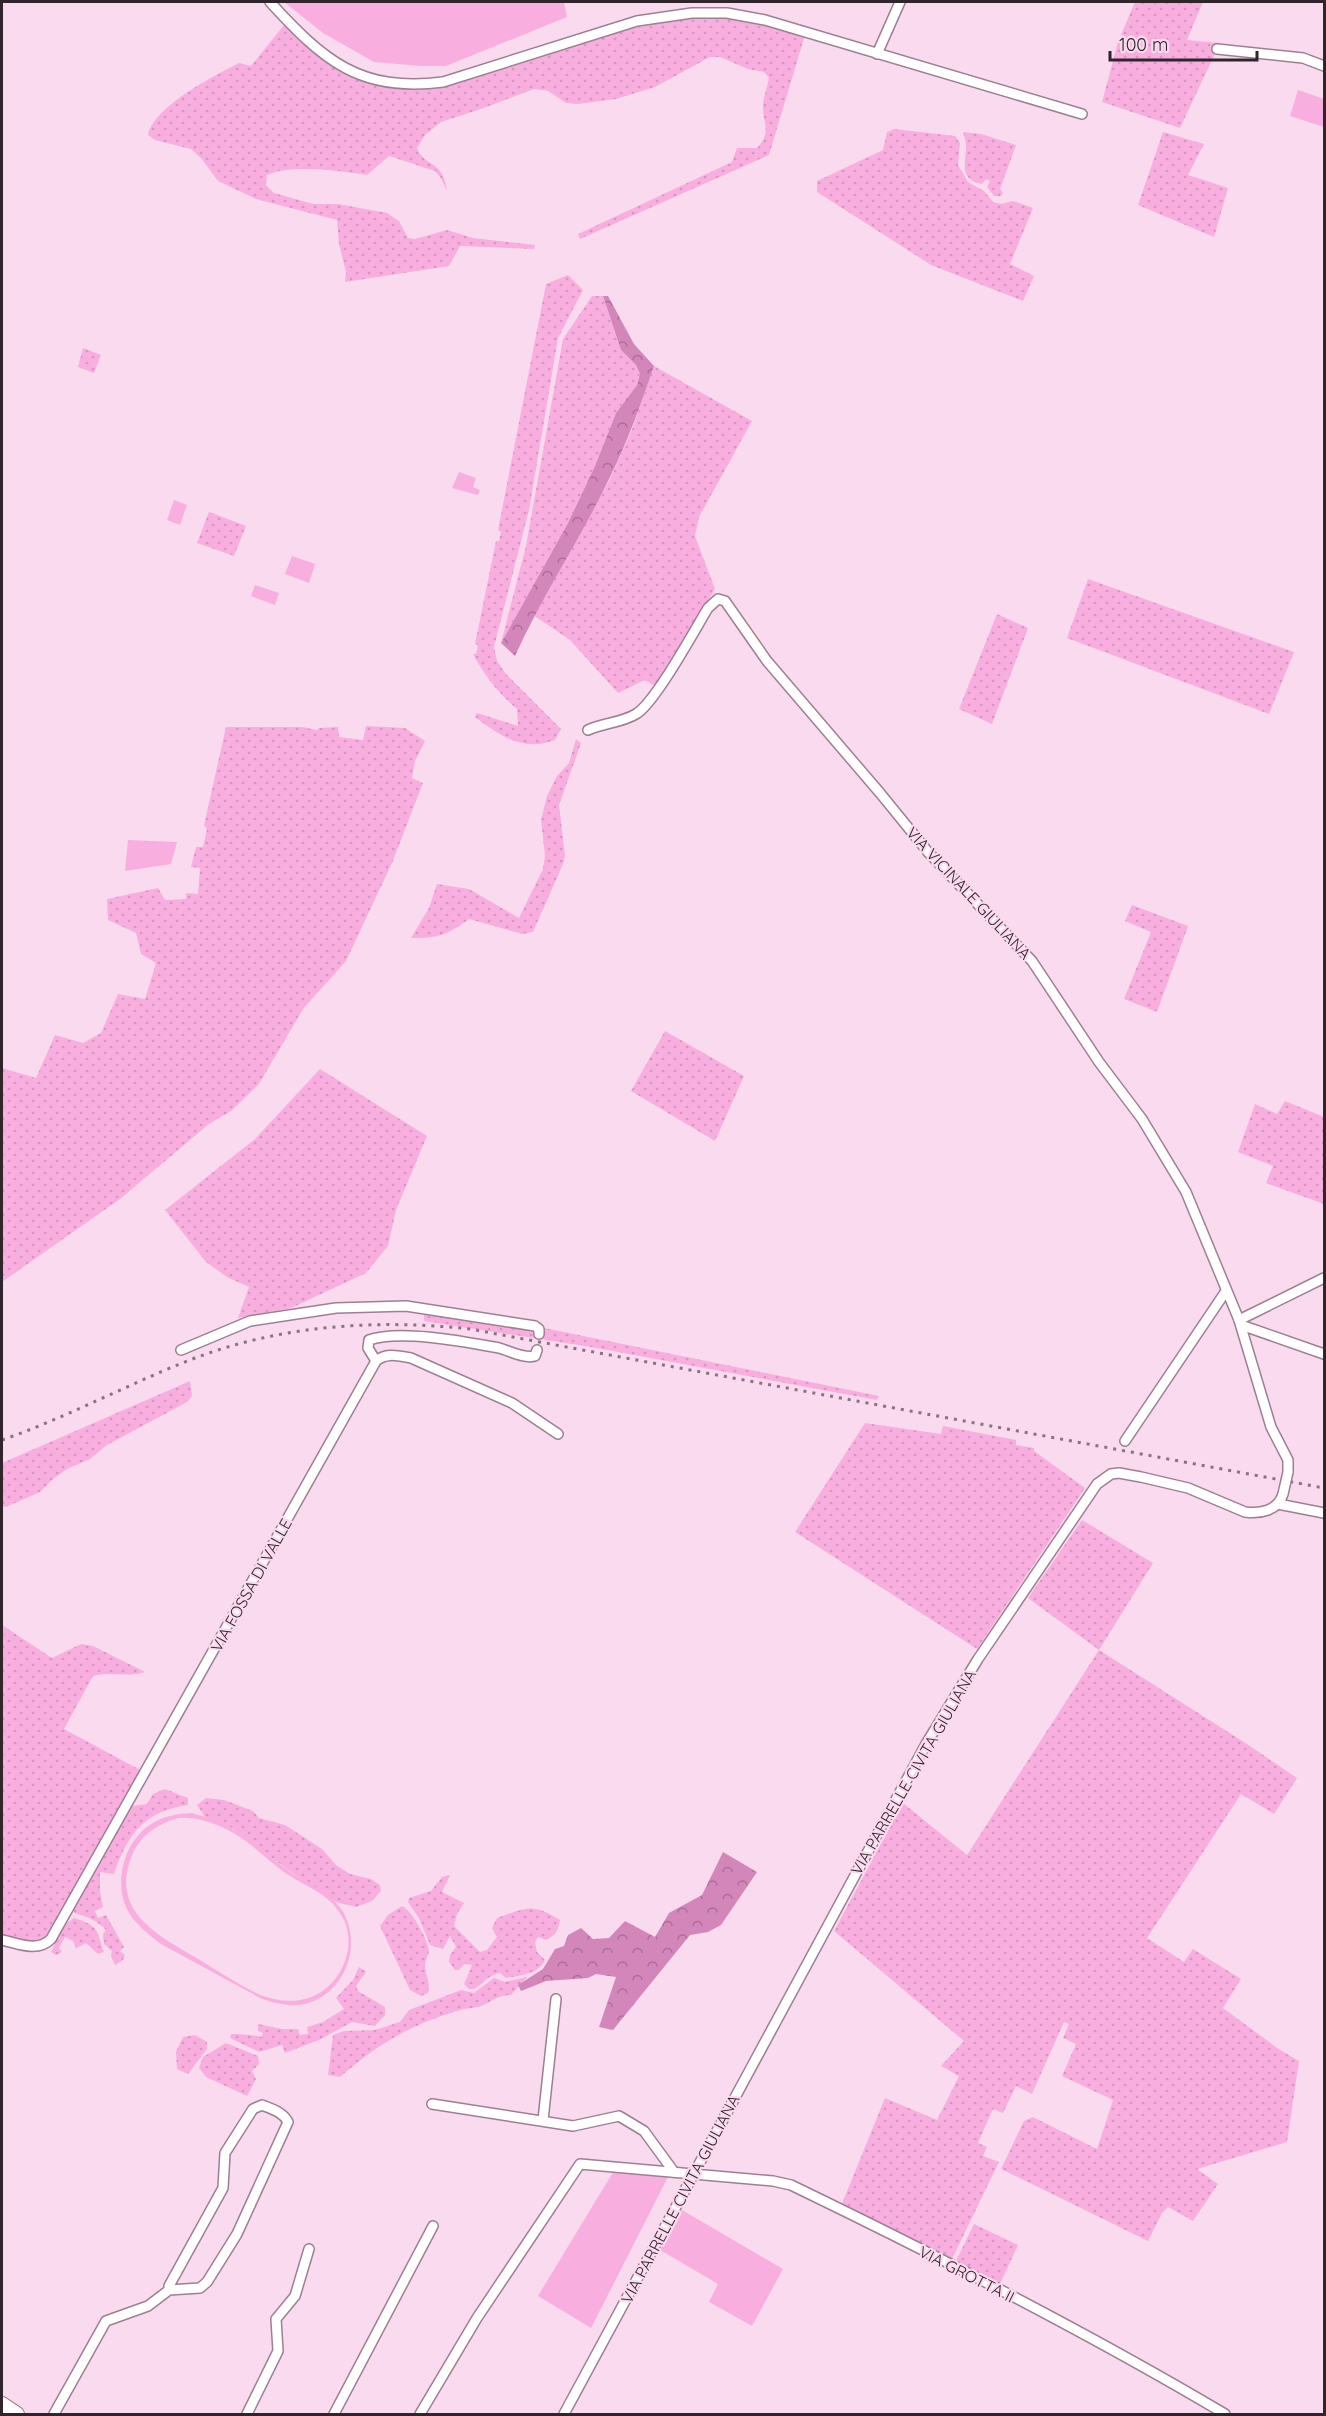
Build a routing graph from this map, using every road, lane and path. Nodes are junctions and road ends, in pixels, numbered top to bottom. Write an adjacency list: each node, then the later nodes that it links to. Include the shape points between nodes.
1 (270, 2): 4 (street, via 332,61 365,78 397,84 443,82 637,21 692,13 727,13 765,20)
2 (900, 2): 4 (street)
3 (1217, 49): 5 (street, via 1303,58)
4 (878, 54): 6 (street)
5 (1324, 66)
6 (1082, 114)
7 (588, 730): 9 (street, VIA VICINALE GIULIANA, via 639,713 708,608 718,599 725,601 767,661 928,852 1007,933 1044,978 1175,1171)
8 (1324, 1278): 10 (street)
9 (1226, 1291): 10 (street, VIA VICINALE GIULIANA); 17 (street)
10 (1240, 1322): 14 (street); 18 (street, bridge, via 1271,1427 1288,1460)
11 (539, 1334): 12 (street, via 535,1326 406,1306 336,1308 250,1321)
12 (181, 1350)
13 (537, 1350): 15 (street, via 530,1357 446,1340 379,1337 369,1340 368,1348)
14 (1324, 1354)
15 (376, 1361): 16 (street, via 394,1355 411,1358 512,1403); 20 (street, VIA FOSSA DI VALLE, via 51,1939 32,1947)
16 (558, 1434)
17 (1125, 1441)
18 (1278, 1504): 19 (street); 25 (street, VIA PARRELLE CIVITA GIULIANA, via 1262,1512 1245,1512 1188,1488 1119,1473 1097,1484 946,1709)
19 (1324, 1513)
20 (2, 1940)
21 (556, 1999): 23 (street)
22 (432, 2104): 23 (street)
23 (543, 2120): 24 (street, via 573,2126 619,2116 644,2131)
24 (674, 2172): 25 (street, VIA GROTTA II); 34 (street, VIA GROTTA II, via 580,2164 477,2318)
25 (694, 2174): 35 (street, VIA PARRELLE CIVITA GIULIANA); 36 (street, VIA GROTTA II, via 791,2185 1063,2322)
26 (432, 2226): 33 (street)
27 (309, 2249): 32 (street, via 295,2296 276,2319 278,2351)
28 (169, 2290): 28 (street, via 223,2188 225,2153 254,2109 262,2105 274,2109 288,2122 237,2234 200,2288); 31 (street, via 148,2306 106,2321)
29 (2, 2404): 30 (street)
30 (17, 2415)
31 (54, 2415)
32 (248, 2415)
33 (334, 2415)
34 (420, 2415)
35 (564, 2415)
36 (1225, 2415)

